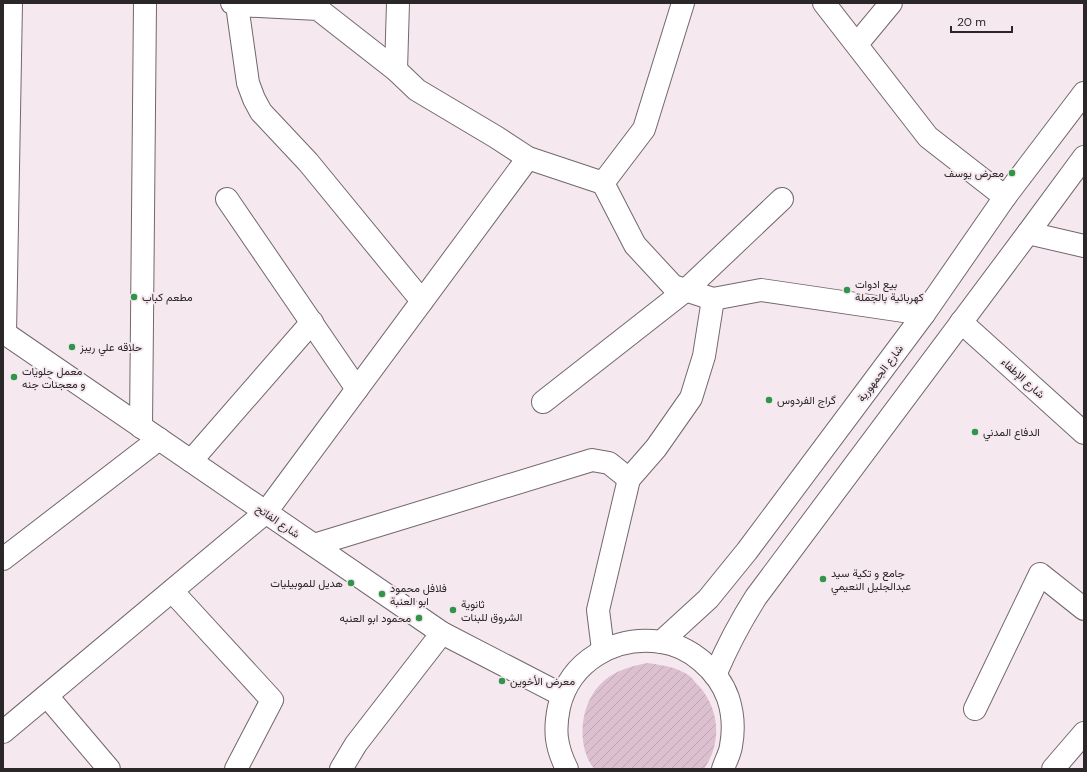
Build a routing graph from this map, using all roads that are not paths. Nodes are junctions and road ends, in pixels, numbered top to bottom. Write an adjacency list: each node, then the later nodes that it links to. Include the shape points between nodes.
1 (11, 3): 25 (street)
2 (145, 3): 28 (street)
3 (398, 3): 9 (street)
4 (683, 3): 13 (street, via 644,129)
5 (824, 3): 8 (street)
6 (892, 3): 8 (street)
7 (234, 4): 9 (street, via 318,9); 21 (street, via 248,83 261,112 308,162)
8 (857, 44): 14 (street, via 928,137)
9 (396, 70): 12 (street, via 417,90)
10 (1084, 93): 14 (street, شارع الجمهورية)
11 (1084, 157): 17 (street)
12 (528, 158): 13 (street); 21 (street)
13 (604, 183): 19 (street, via 635,245 673,286)
14 (1005, 197): 22 (street, شارع الجمهورية)
15 (227, 199): 23 (street)
16 (782, 199): 19 (street)
17 (1028, 233): 18 (street); 24 (street)
18 (1084, 246)
19 (686, 290): 20 (street); 27 (street)
20 (713, 299): 22 (street, via 761,290); 32 (street, via 704,356 690,398 656,448)
21 (422, 301): 26 (street)
22 (924, 314): 39 (street, شارع الجمهورية, via 728,576 708,599)
23 (312, 322): 26 (street); 31 (street)
24 (962, 322): 29 (street, شارع الإطفاء); 41 (street, via 756,597 730,641)
25 (4, 333): 28 (street, شارع الفاتح)
26 (357, 389): 33 (street)
27 (543, 402)
28 (141, 427): 30 (street, شارع الفاتح)
29 (1084, 433)
30 (159, 439): 31 (street, شارع الفاتح); 35 (street)
31 (191, 461): 33 (street, شارع الفاتح)
32 (629, 479): 34 (street, via 609,463 592,460); 40 (street, via 598,610)
33 (266, 512): 34 (street, شارع الفاتح); 36 (street)
34 (314, 546): 38 (street, شارع الفاتح)
35 (3, 559)
36 (172, 591): 43 (street); 48 (street, via 272,700)
37 (1084, 609): 44 (street, via 1040,574)
38 (442, 634): 42 (street, شارع الفاتح); 49 (street, via 356,744)
39 (661, 642): 40 (street, via 632,641); 41 (street, via 682,648 700,660)
40 (603, 650): 42 (street, via 586,661 572,677)
41 (715, 675): 51 (street, via 728,698 733,722 731,748)
42 (562, 695): 50 (street, via 556,724 559,754)
43 (47, 696): 45 (street); 47 (street)
44 (975, 709)
45 (3, 732)
46 (1084, 733): 52 (street)
47 (109, 769)
48 (236, 769)
49 (341, 769)
50 (567, 769)
51 (723, 769)
52 (1052, 769)

